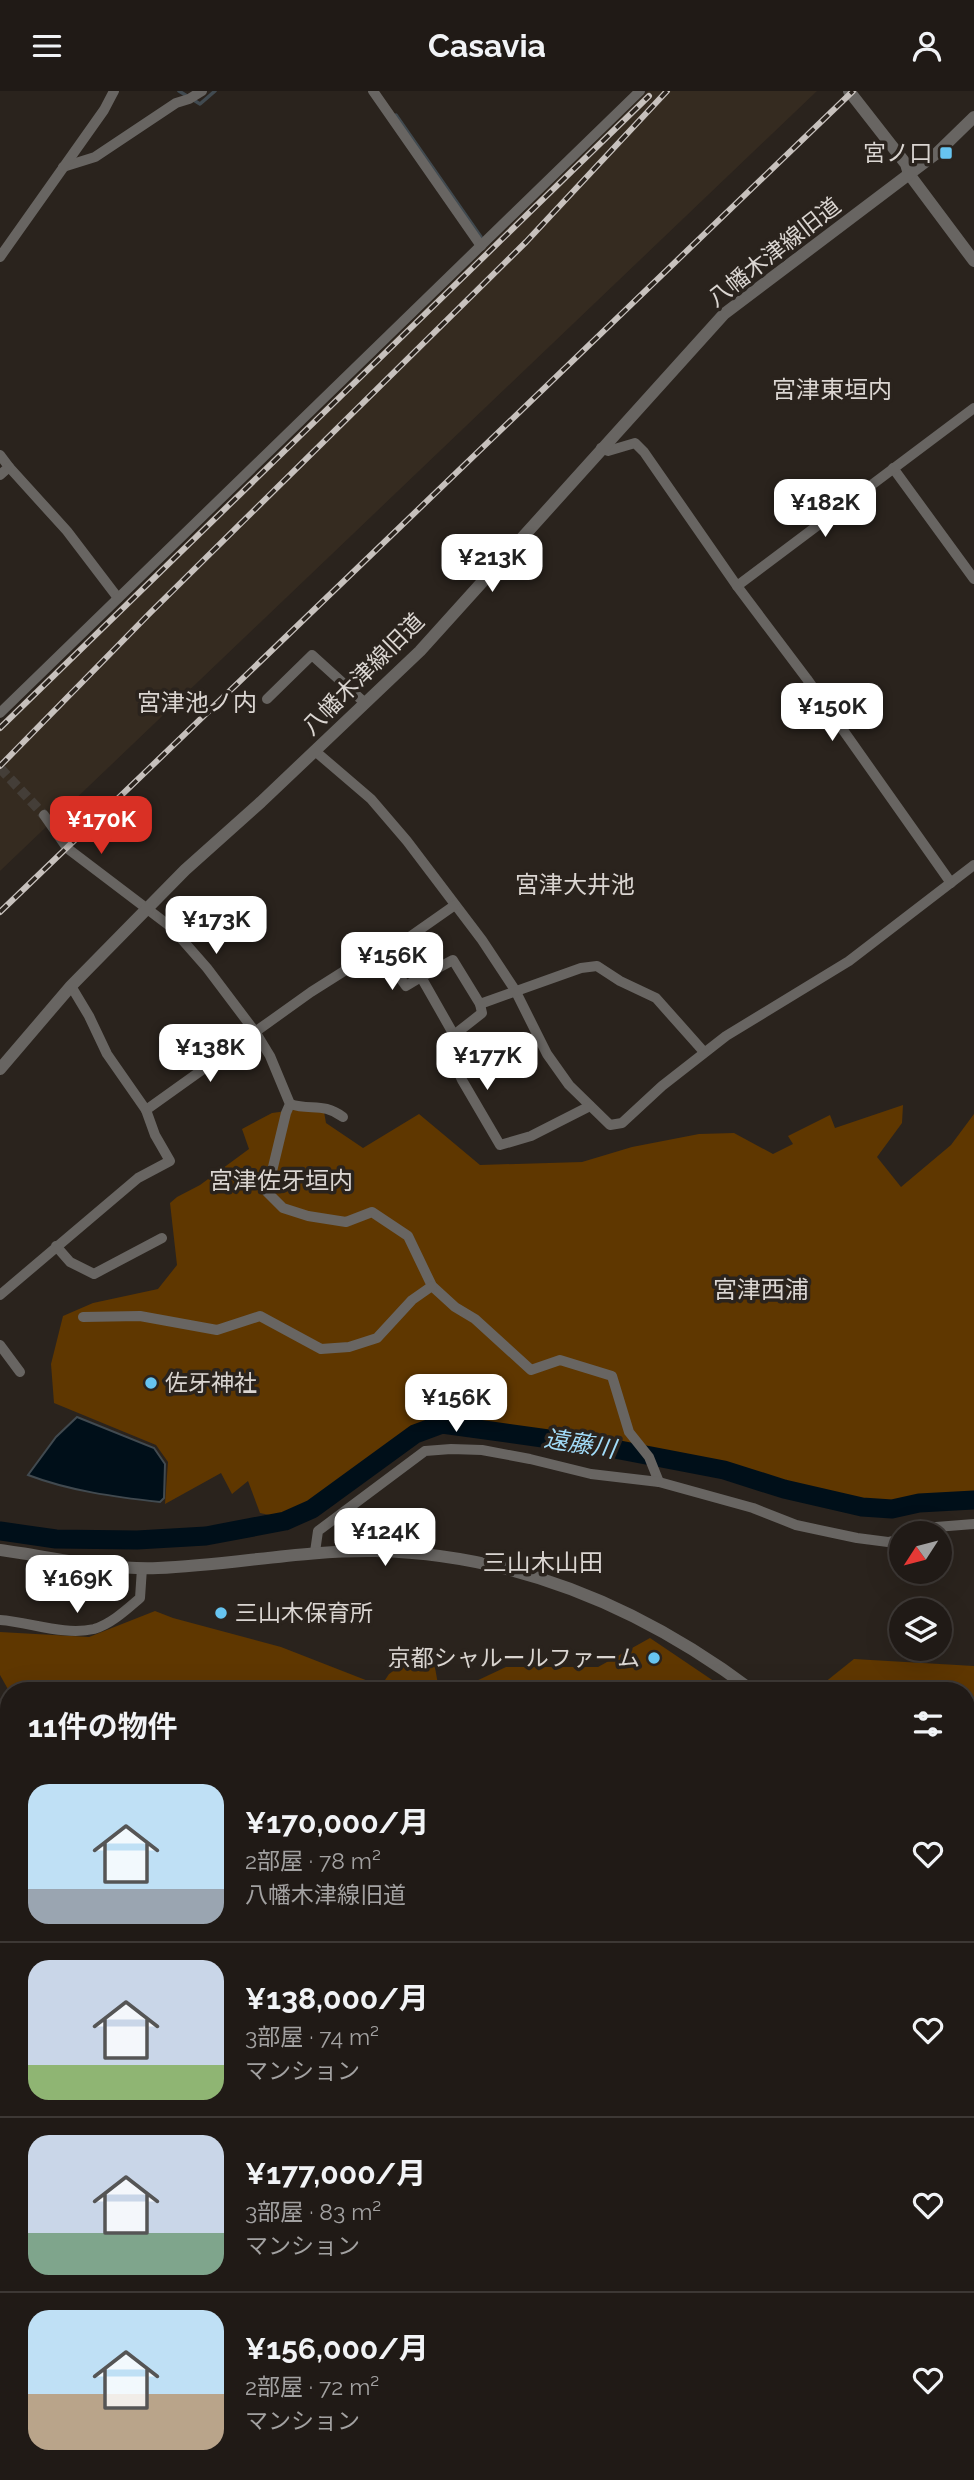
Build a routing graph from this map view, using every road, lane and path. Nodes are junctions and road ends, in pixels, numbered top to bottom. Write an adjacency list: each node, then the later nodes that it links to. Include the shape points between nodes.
1 (114, 91): 7 (street)
2 (202, 91): 7 (street, via 95,157)
3 (373, 91): 9 (street)
4 (640, 91): 9 (street)
5 (849, 91): 8 (street)
6 (974, 117): 8 (street, 八幡木津線旧道)
7 (62, 167): 10 (street)
8 (909, 174): 11 (street); 13 (street, 八幡木津線旧道, via 724,314)
9 (481, 246): 20 (street)
10 (0, 257)
11 (974, 261)
12 (974, 408): 16 (street)
13 (601, 449): 19 (street, via 638,445); 22 (street, 八幡木津線旧道, via 420,650)
14 (0, 455): 15 (street)
15 (9, 467): 17 (street); 20 (street)
16 (894, 468): 18 (street); 19 (street)
17 (0, 475)
18 (974, 579)
19 (737, 586): 27 (street)
20 (118, 598): 23 (street)
21 (267, 699): 22 (street, via 312,655)
22 (365, 703): 24 (street, 八幡木津線旧道)
23 (0, 713)
24 (315, 751): 28 (street, via 371,799); 29 (street, 八幡木津線旧道)
25 (44, 815): 29 (street, via 67,848)
26 (974, 865): 27 (street)
27 (951, 883): 37 (street, via 849,961)
28 (455, 905): 30 (street, via 398,945); 33 (street)
29 (145, 910): 32 (street, 八幡木津線旧道); 35 (street, via 171,927)
30 (379, 949): 31 (street, via 406,986); 35 (street)
31 (421, 977): 34 (street, via 453,960); 36 (street)
32 (71, 986): 38 (street, 八幡木津線旧道); 41 (street, via 107,1054)
33 (514, 990): 34 (street); 37 (street, via 597,966 656,998); 40 (street, via 547,1054)
34 (480, 1004): 36 (street, via 482,1013)
35 (256, 1033): 39 (street); 41 (street)
36 (454, 1035): 40 (street, via 447,1047 500,1145 531,1136)
37 (704, 1052): 40 (street, via 622,1123 610,1125)
38 (1, 1064)
39 (290, 1104): 42 (street, via 323,1106); 45 (street, via 267,1192 283,1208 308,1216 346,1221 372,1212 408,1236)
40 (590, 1106)
41 (146, 1110): 44 (street, via 170,1161 138,1178)
42 (343, 1117)
43 (162, 1238): 44 (street, via 94,1274 70,1262)
44 (56, 1246): 46 (street)
45 (432, 1286): 47 (street, via 412,1300 377,1338 349,1347 321,1349 260,1316 217,1330 140,1316); 50 (street, via 531,1370 560,1360 612,1376 629,1432 649,1457)
46 (0, 1295)
47 (83, 1317)
48 (0, 1345): 49 (street)
49 (20, 1372)
50 (659, 1482): 53 (street, via 719,1497 796,1525); 55 (street, via 591,1474 482,1450 425,1451 318,1531)
51 (974, 1524): 52 (street)
52 (952, 1526)
53 (889, 1542)
54 (0, 1550): 56 (street)
55 (315, 1552): 56 (street); 58 (street, via 423,1555 562,1585 673,1636)
56 (142, 1568): 57 (street, via 140,1598 94,1629 68,1631)
57 (0, 1620)
58 (741, 1682)

